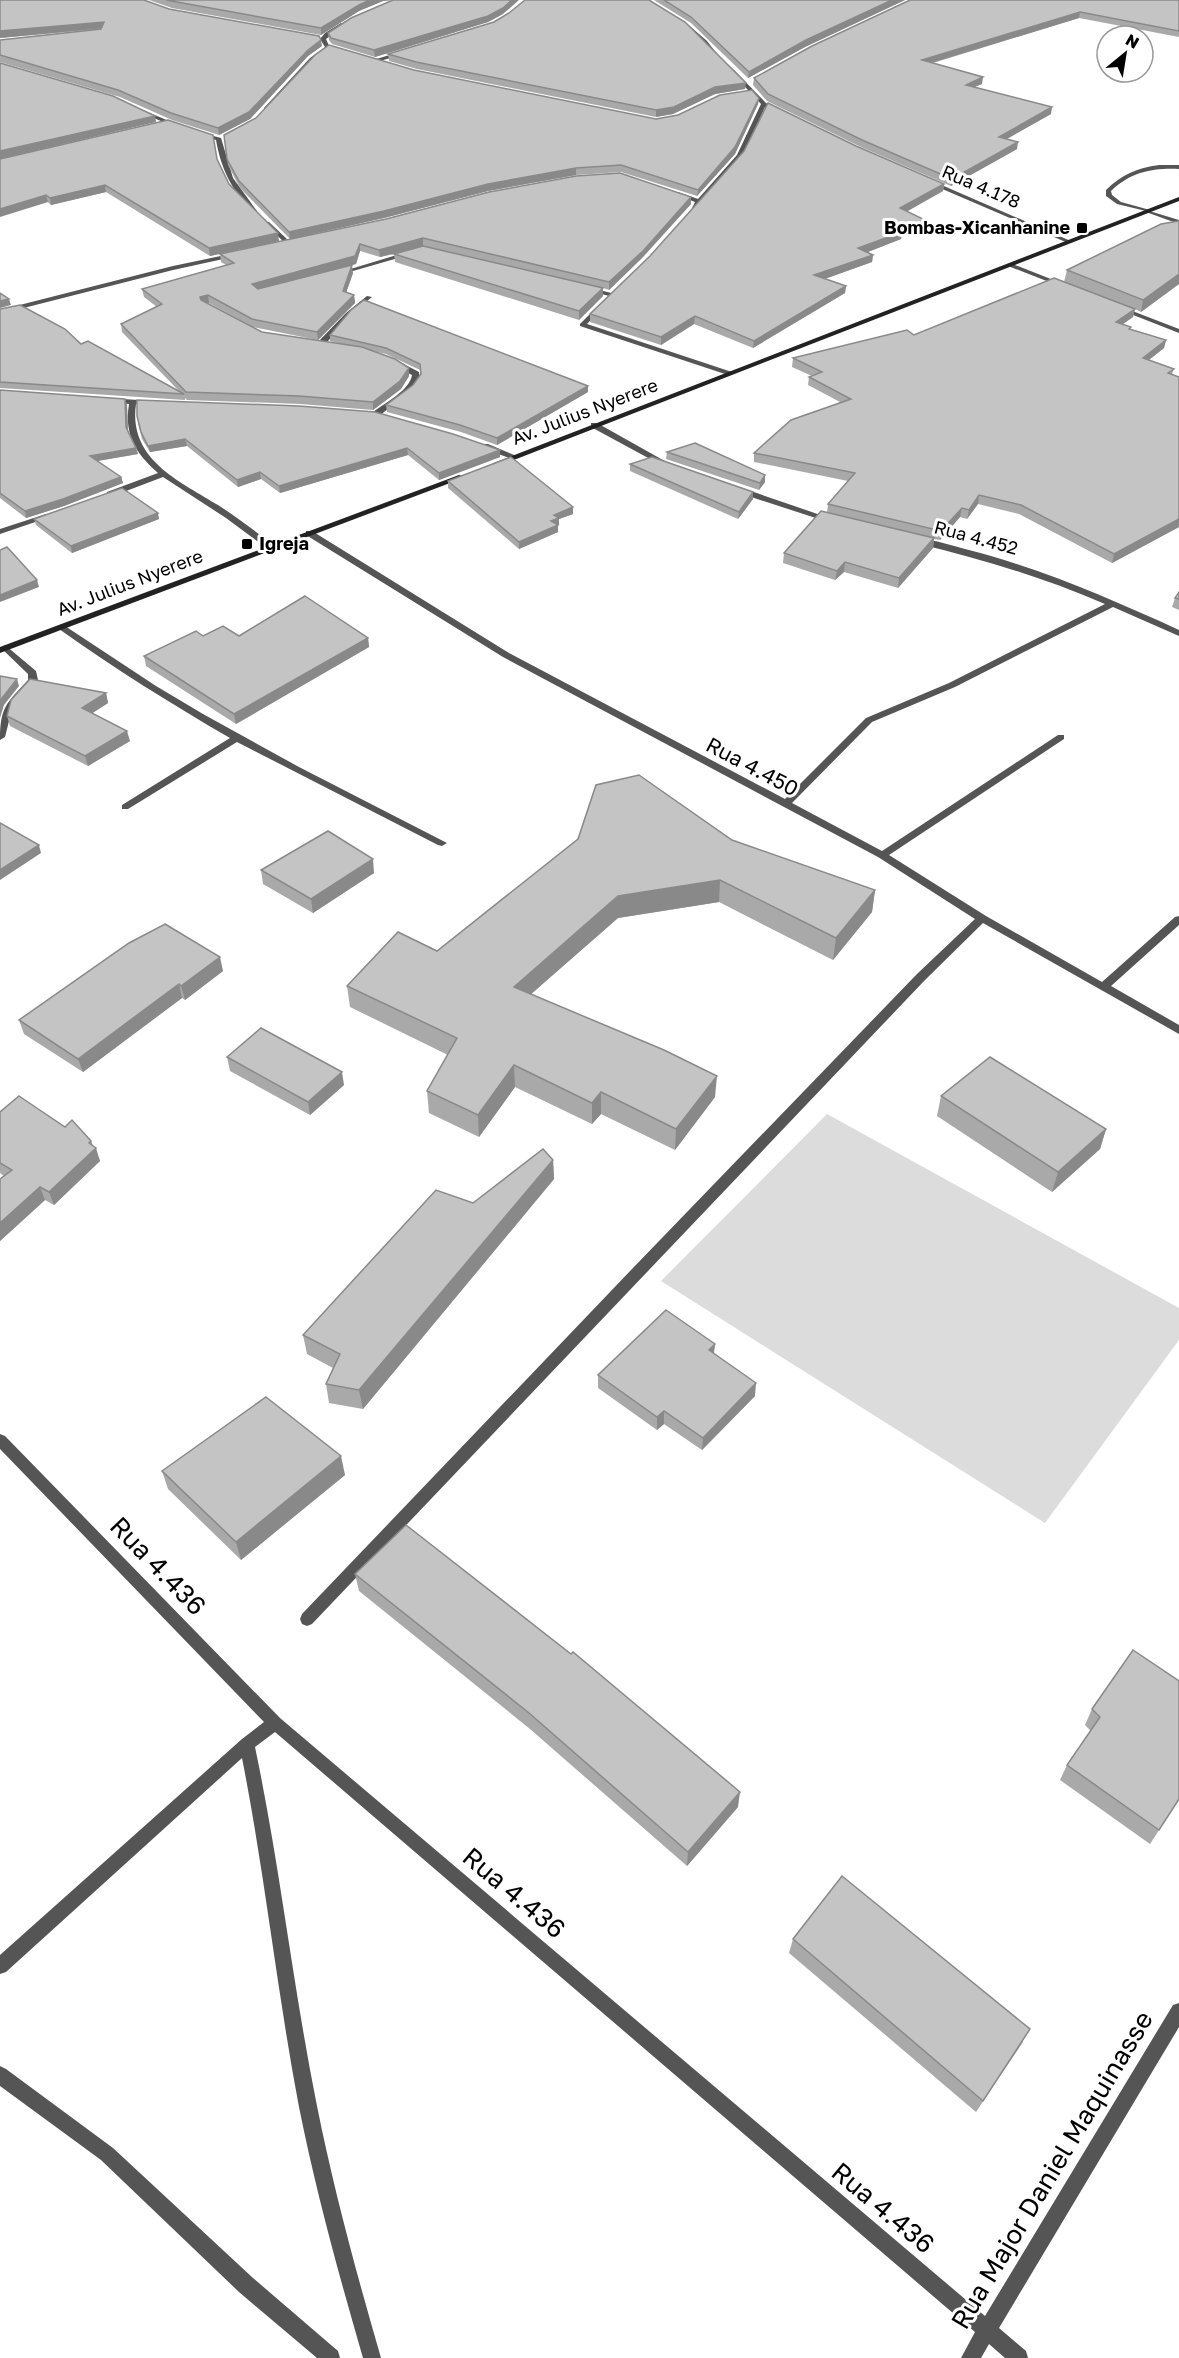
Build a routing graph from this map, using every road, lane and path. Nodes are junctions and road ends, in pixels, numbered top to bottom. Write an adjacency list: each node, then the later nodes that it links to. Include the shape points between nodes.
1 (353, 20): 4 (street)
2 (678, 20): 11 (street)
3 (314, 37): 4 (street)
4 (323, 39): 5 (street)
5 (328, 47): 6 (street); 19 (street)
6 (336, 49)
7 (407, 52): 9 (street)
8 (365, 57): 9 (street)
9 (376, 60): 10 (street)
10 (386, 63)
11 (724, 63)
12 (731, 69): 14 (street)
13 (758, 78): 14 (street)
14 (747, 84): 15 (street)
15 (754, 92): 16 (street); 17 (street)
16 (745, 93)
17 (765, 104): 20 (street); 29 (street, via 740,156)
18 (137, 109): 21 (street)
19 (260, 115)
20 (784, 116)
21 (169, 123): 22 (street); 24 (street)
22 (157, 126)
23 (228, 135): 24 (street)
24 (219, 139): 34 (street, via 223,166 236,189)
25 (1179, 167): 30 (street, via 1137,170 1108,191 1114,201)
26 (918, 176): 35 (street, Rua 4.178)
27 (670, 192): 29 (street)
28 (1179, 199): 30 (main road, Av. Julius Nyerere)
29 (699, 202): 31 (street)
30 (1148, 211): 32 (street); 35 (main road, Av. Julius Nyerere)
31 (687, 216)
32 (1179, 222)
33 (297, 240): 34 (street)
34 (287, 242): 36 (street)
35 (1070, 242): 39 (main road, Av. Julius Nyerere)
36 (276, 245)
37 (417, 251): 40 (street)
38 (244, 253): 47 (street)
39 (1010, 265): 43 (street); 53 (main road, Av. Julius Nyerere)
40 (330, 275)
41 (578, 286): 44 (street)
42 (621, 287): 44 (street)
43 (1073, 290)
44 (613, 295): 53 (street, via 582,325)
45 (369, 297): 50 (street)
46 (1115, 306): 48 (street)
47 (0, 312)
48 (1179, 331)
49 (309, 344): 50 (street)
50 (320, 345): 51 (street)
51 (329, 347)
52 (388, 360): 57 (street, via 408,368 416,379 380,415)
53 (731, 373): 58 (main road, Av. Julius Nyerere)
54 (99, 399): 55 (street)
55 (133, 402): 56 (street); 64 (street, via 130,423 134,435)
56 (162, 404)
57 (366, 414)
58 (594, 425): 60 (main road, Av. Julius Nyerere); 61 (street)
59 (476, 443): 60 (street)
60 (515, 457): 62 (main road, Av. Julius Nyerere)
61 (674, 467)
62 (484, 468)
63 (474, 472): 70 (main road, Av. Julius Nyerere)
64 (163, 474): 66 (street); 72 (street)
65 (730, 486): 68 (street)
66 (99, 498)
67 (56, 514): 69 (street)
68 (839, 522)
69 (0, 532)
70 (309, 533): 72 (main road, Av. Julius Nyerere); 80 (street, Rua 4.450, via 506,655)
71 (906, 538): 73 (street, Rua 4.452, via 989,556)
72 (272, 548): 74 (main road, Av. Julius Nyerere)
73 (1113, 603): 75 (street, Rua 4.452); 80 (street, via 952,685 869,720)
74 (62, 627): 76 (main road, Av. Julius Nyerere); 78 (street, via 109,662)
75 (1179, 633)
76 (3, 649): 77 (street, via 33,673 33,680 8,708)
77 (0, 737)
78 (238, 737): 81 (street); 82 (street)
79 (1060, 737): 83 (street)
80 (785, 805): 83 (street, Rua 4.450)
81 (125, 807)
82 (442, 843)
83 (882, 855): 84 (street, Rua 4.450)
84 (982, 918): 86 (street, Rua 4.450); 89 (street, via 921,977)
85 (1179, 919): 86 (street)
86 (1103, 987): 87 (street, Rua 4.450)
87 (1179, 1030)
88 (0, 1440): 90 (street, Rua 4.436)
89 (307, 1619)
90 (275, 1723): 91 (street); 95 (street, Rua 4.436)
91 (247, 1744): 92 (street); 97 (street, via 264,1822 308,2107)
92 (0, 1966)
93 (1179, 2011): 95 (street, Rua Major Daniel Maquinasse)
94 (0, 2075): 96 (street, via 107,2154 246,2285)
95 (987, 2330): 98 (street, Rua Major Daniel Maquinasse); 99 (street, Rua 4.436)
96 (331, 2358)
97 (372, 2358)
98 (970, 2358)
99 (1019, 2358)

